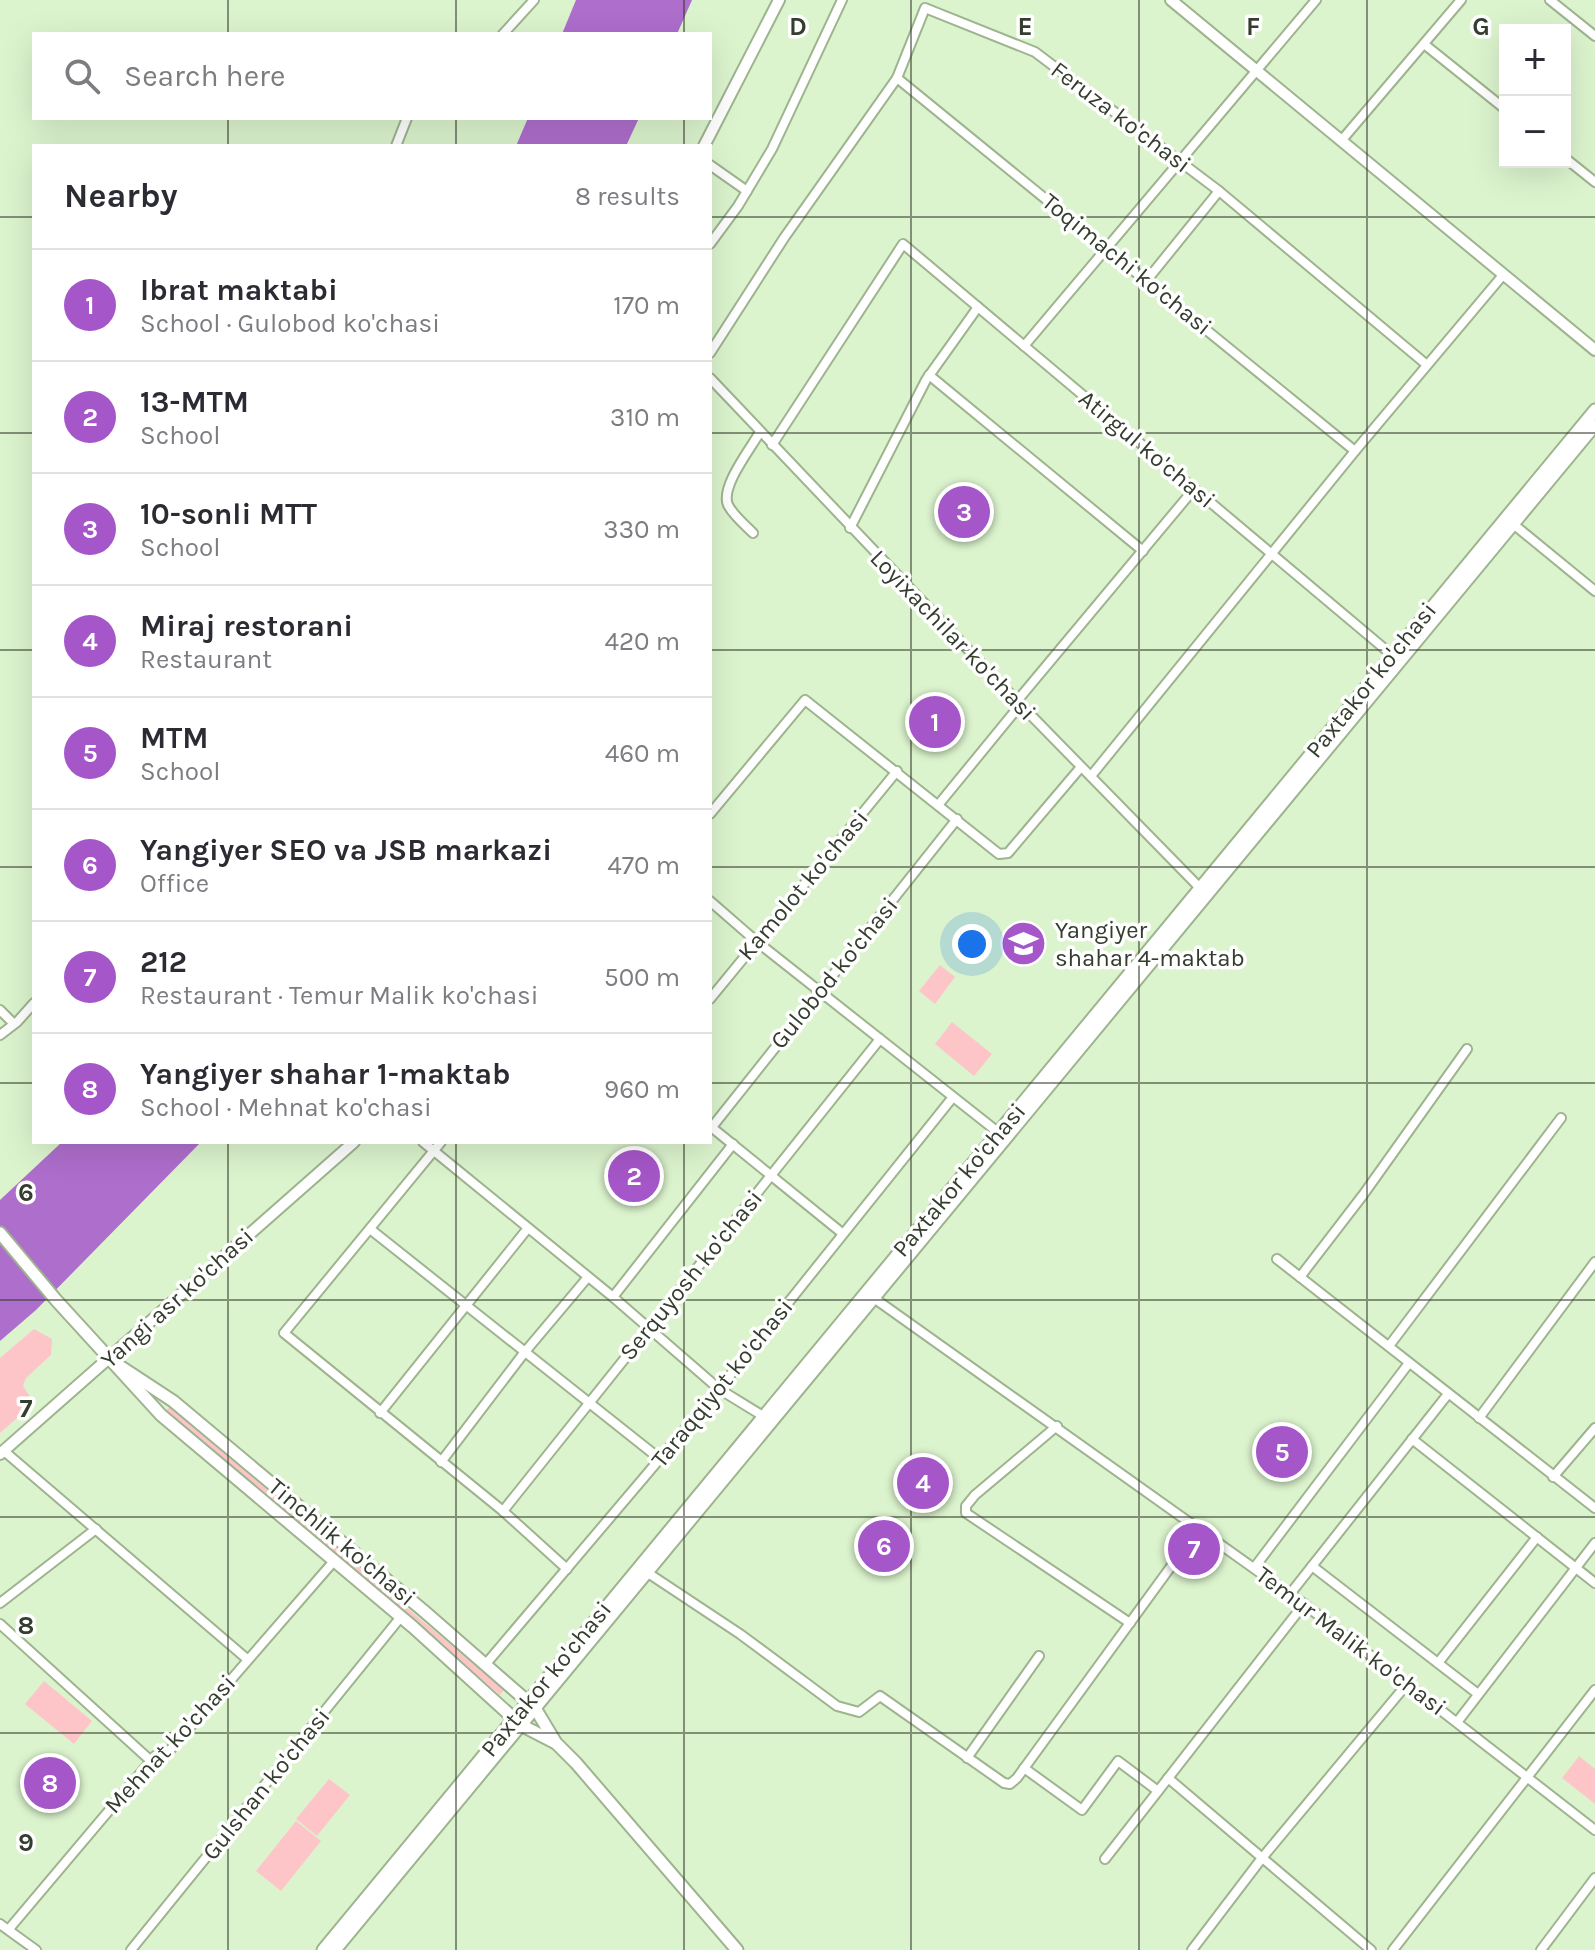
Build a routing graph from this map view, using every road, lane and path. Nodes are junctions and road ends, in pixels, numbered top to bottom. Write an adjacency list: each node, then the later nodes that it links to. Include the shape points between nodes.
1 (534, 0): 8 (street)
2 (779, 0): 17 (street)
3 (842, 0): 22 (street)
4 (1171, 0): 11 (street)
5 (1316, 0): 11 (street)
6 (1461, 0): 10 (street)
7 (1550, 0): 9 (street)
8 (505, 32)
9 (1595, 36)
10 (1424, 44): 13 (street); 15 (street)
11 (1257, 71): 15 (street); 18 (street)
12 (897, 78): 18 (street, Feruza ko'chasi, via 925,8 1035,52); 25 (street, Toqimachi ko'chasi); 30 (street, Feruza ko'chasi)
13 (1499, 104)
14 (406, 120): 16 (street)
15 (1341, 141): 26 (street)
16 (397, 144)
17 (705, 144)
18 (1181, 160): 23 (street, Feruza ko'chasi); 25 (street)
19 (1571, 163): 21 (street)
20 (712, 166): 22 (street)
21 (1595, 182)
22 (747, 191): 24 (street)
23 (1219, 191): 27 (street); 32 (street, Feruza ko'chasi)
24 (712, 241)
25 (1108, 248): 27 (street, Toqimachi ko'chasi); 29 (street)
26 (1503, 275): 31 (street); 32 (street)
27 (1147, 280): 39 (street, Toqimachi ko'chasi)
28 (978, 307): 29 (street, Atirgul ko'chasi); 33 (street); 38 (street, Atirgul ko'chasi, via 903,244)
29 (1024, 346): 40 (street, Atirgul ko'chasi)
30 (712, 350)
31 (1595, 350)
32 (1427, 365): 39 (street)
33 (929, 375): 42 (street); 44 (street)
34 (712, 380): 37 (street, Loyixachilar ko'chasi)
35 (1595, 410): 47 (main road, Paxtakor ko'chasi)
36 (1595, 425): 41 (main road, Paxtakor ko'chasi)
37 (760, 432): 38 (street, Loyixachilar ko'chasi); 43 (street, via 729,483 726,500)
38 (772, 445): 42 (street, Loyixachilar ko'chasi)
39 (1355, 451): 45 (street)
40 (1194, 489): 44 (street); 45 (street, Atirgul ko'chasi)
41 (1512, 523): 46 (street); 85 (main road, Paxtakor ko'chasi)
42 (850, 528): 48 (street, Loyixachilar ko'chasi)
43 (753, 533)
44 (1143, 551): 48 (street)
45 (1272, 554): 47 (street, Atirgul ko'chasi); 51 (street)
46 (1595, 591)
47 (1392, 655): 55 (main road, Paxtakor ko'chasi)
48 (1018, 703): 49 (street, Loyixachilar ko'chasi); 52 (street)
49 (1081, 767): 51 (street, Loyixachilar ko'chasi); 54 (street, via 1005,855)
50 (897, 771): 52 (street); 53 (street, via 805,700); 57 (street, Kamolot ko'chasi)
51 (1091, 776): 55 (street, Loyixachilar ko'chasi)
52 (939, 804): 54 (street)
53 (712, 812)
54 (957, 819): 58 (street, Gulobod ko'chasi)
55 (1200, 888): 70 (main road, Paxtakor ko'chasi)
56 (712, 903): 57 (street)
57 (756, 941): 58 (street); 59 (street, Kamolot ko'chasi)
58 (819, 991): 64 (street); 68 (street, Gulobod ko'chasi)
59 (712, 996)
60 (32, 1005): 62 (street)
61 (0, 1010): 62 (street)
62 (14, 1024): 63 (street)
63 (0, 1035)
64 (880, 1039): 66 (street); 76 (street, Serquyosh ko'chasi)
65 (1467, 1049): 84 (street)
66 (953, 1097): 70 (street); 80 (street, Taraqqiyot ko'chasi)
67 (1561, 1118): 89 (street)
68 (712, 1125)
69 (712, 1127): 74 (street)
70 (999, 1133): 85 (main road, Paxtakor ko'chasi)
71 (352, 1144): 91 (street, Yangi asr ko'chasi)
72 (425, 1144): 75 (street)
73 (439, 1144): 75 (street)
74 (733, 1144): 76 (street); 86 (street)
75 (433, 1151): 77 (street); 78 (street)
76 (771, 1174): 80 (street); 88 (street, Serquyosh ko'chasi)
77 (528, 1228): 83 (street); 87 (street)
78 (370, 1229): 87 (street); 96 (street, via 284,1333)
79 (0, 1233): 91 (main road, Tinchlik ko'chasi)
80 (842, 1233): 93 (street, Taraqqiyot ko'chasi)
81 (1277, 1259): 84 (street)
82 (1595, 1262): 98 (street)
83 (588, 1277): 86 (street); 90 (street)
84 (1300, 1277): 89 (street)
85 (871, 1296): 97 (main road, Paxtakor ko'chasi); 99 (street, Temur Malik ko'chasi); 117 (main road, Paxtakor ko'chasi)
86 (613, 1297): 88 (street)
87 (465, 1306): 90 (street); 96 (street)
88 (649, 1328): 93 (street); 95 (street, Serquyosh ko'chasi)
89 (1389, 1346): 92 (street)
90 (524, 1353): 95 (street); 104 (street)
91 (109, 1359): 102 (street, Yangi asr ko'chasi); 112 (main road, Tinchlik ko'chasi, via 161,1415); 128 (main road, Tinchlik ko'chasi, via 173,1401)
92 (1409, 1363): 94 (street); 114 (street)
93 (719, 1389): 97 (street); 103 (street, Taraqqiyot ko'chasi)
94 (1448, 1394): 98 (street); 101 (street)
95 (589, 1403): 103 (street); 107 (street, Serquyosh ko'chasi)
96 (380, 1413): 104 (street)
97 (763, 1416): 132 (main road, Paxtakor ko'chasi)
98 (1479, 1418): 105 (street)
99 (1057, 1426): 108 (street, Temur Malik ko'chasi); 123 (street, via 975,1495 966,1513)
100 (1595, 1428): 105 (street)
101 (1412, 1439): 110 (street); 113 (street)
102 (2, 1452): 109 (street)
103 (660, 1459): 116 (street, Taraqqiyot ko'chasi)
104 (441, 1462): 107 (street)
105 (1553, 1477): 106 (street)
106 (1595, 1508)
107 (503, 1511): 116 (street)
108 (1199, 1528): 114 (street, Temur Malik ko'chasi); 123 (street)
109 (96, 1529): 120 (street); 126 (street)
110 (1537, 1537): 115 (street); 127 (street)
111 (1595, 1543): 115 (street)
112 (334, 1561): 122 (main road, Tinchlik ko'chasi); 126 (street, Mehnat ko'chasi)
113 (1312, 1566): 119 (street); 127 (street)
114 (1254, 1568): 119 (street, Temur Malik ko'chasi)
115 (1576, 1568): 118 (street); 131 (street)
116 (567, 1569): 128 (street, Taraqqiyot ko'chasi)
117 (648, 1573): 132 (main road, Paxtakor ko'chasi); 136 (street, via 837,1706 859,1712 880,1696)
118 (1595, 1583)
119 (1290, 1594): 121 (street, Temur Malik ko'chasi)
120 (0, 1603)
121 (1304, 1604): 129 (street, Temur Malik ko'chasi); 140 (street)
122 (400, 1618): 133 (main road, Tinchlik ko'chasi); 148 (street, Gulshan ko'chasi)
123 (1130, 1623): 138 (street)
124 (0, 1624): 137 (street)
125 (1039, 1656): 136 (street)
126 (247, 1659): 137 (street, Mehnat ko'chasi, via 170,1750)
127 (1438, 1663): 131 (street)
128 (485, 1665): 132 (main road, Tinchlik ko'chasi)
129 (1407, 1684): 134 (street, Temur Malik ko'chasi); 143 (street)
130 (1595, 1690): 139 (street)
131 (1478, 1694): 134 (street)
132 (531, 1705): 133 (main road, Paxtakor ko'chasi); 135 (main road, Tinchlik ko'chasi)
133 (518, 1721): 135 (main road, Tinchlik ko'chasi); 149 (main road, Paxtakor ko'chasi); 150 (main road, Paxtakor ko'chasi)
134 (1458, 1721): 139 (street, Temur Malik ko'chasi)
135 (556, 1743): 151 (main road, Tinchlik ko'chasi)
136 (967, 1758): 138 (street, via 1004,1783 1010,1784)
137 (151, 1761): 146 (street, Mehnat ko'chasi)
138 (1024, 1768): 141 (street, via 1082,1810 1118,1761)
139 (1528, 1776): 142 (street, Temur Malik ko'chasi); 154 (street)
140 (1168, 1778): 141 (street); 143 (street)
141 (1158, 1791): 144 (street)
142 (1595, 1830)
143 (1262, 1858): 152 (street); 153 (street)
144 (1105, 1859)
145 (1595, 1878): 155 (street)
146 (4, 1927): 147 (street, Mehnat ko'chasi)
147 (36, 1950)
148 (131, 1950)
149 (323, 1950)
150 (335, 1950)
151 (737, 1950)
152 (1192, 1950)
153 (1371, 1950)
154 (1393, 1950)
155 (1541, 1950)

